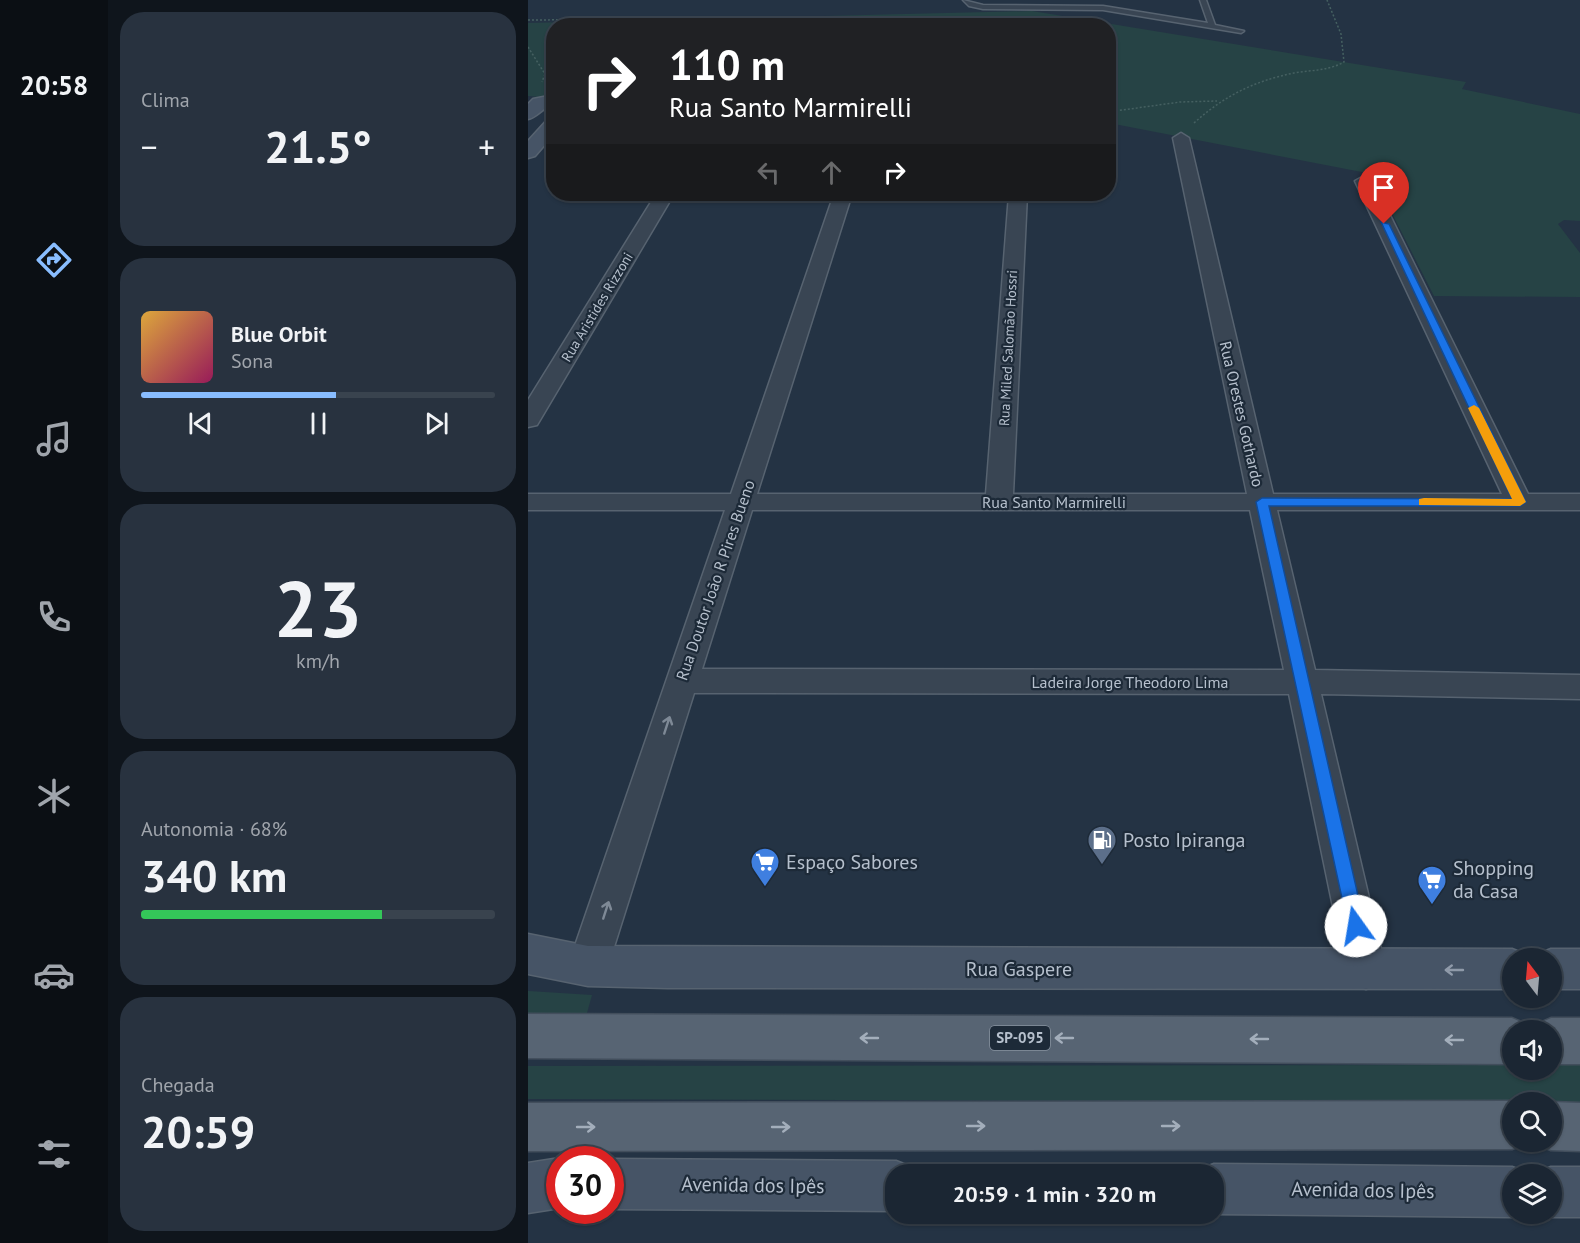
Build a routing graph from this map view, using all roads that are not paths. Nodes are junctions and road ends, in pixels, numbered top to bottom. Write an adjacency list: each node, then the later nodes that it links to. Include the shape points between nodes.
1 (966, 0): 3 (lane, via 982,7)
2 (1203, 0): 4 (lane)
3 (1053, 3): 4 (lane, via 1131,9)
4 (1212, 27): 5 (lane)
5 (1241, 32)
6 (546, 102): 7 (street, via 538,103)
7 (528, 114)
8 (546, 132): 10 (street)
9 (1180, 138): 19 (street, Rua Orestes Gothardo)
10 (528, 152)
11 (1364, 181): 20 (street)
12 (661, 201): 15 (street, Rua Aristides Rizzoni)
13 (841, 201): 17 (street, Rua Doutor João R Pires Bueno)
14 (1018, 201): 18 (street, Rua Miled Salomão Hossri)
15 (528, 420)
16 (528, 502): 17 (street, Rua Santo Marmirelli)
17 (741, 502): 18 (street, Rua Santo Marmirelli); 22 (street, Rua Doutor João R Pires Bueno)
18 (999, 502): 19 (street, Rua Santo Marmirelli)
19 (1262, 502): 20 (street, Rua Santo Marmirelli); 23 (street, Rua Orestes Gothardo)
20 (1520, 502): 21 (street, Rua Santo Marmirelli)
21 (1580, 502)
22 (681, 681): 23 (street, Ladeira Jorge Theodoro Lima); 26 (street, Rua Doutor João R Pires Bueno, one-way to 22)
23 (1302, 682): 24 (street, Ladeira Jorge Theodoro Lima); 30 (street, Rua Orestes Gothardo)
24 (1580, 687)
25 (528, 954): 26 (street, Rua Gaspere)
26 (588, 966): 30 (street, Rua Gaspere)
27 (1502, 969): 30 (street, Rua Gaspere, one-way to 30)
28 (1562, 969): 29 (street)
29 (1580, 969)
30 (1366, 970)
31 (528, 1036): 32 (main road, SP-095, one-way to 31)
32 (1502, 1041)
33 (1562, 1041): 34 (main road)
34 (1580, 1041)
35 (1502, 1125): 37 (main road, one-way to 35)
36 (1562, 1126): 38 (main road)
37 (528, 1127)
38 (1580, 1127)
39 (624, 1184): 41 (street, Avenida dos Ipês)
40 (546, 1185): 42 (street)
41 (885, 1186)
42 (528, 1188)
43 (1224, 1189): 44 (street, Avenida dos Ipês)
44 (1502, 1192)
45 (1562, 1192): 46 (street)
46 (1580, 1192)

